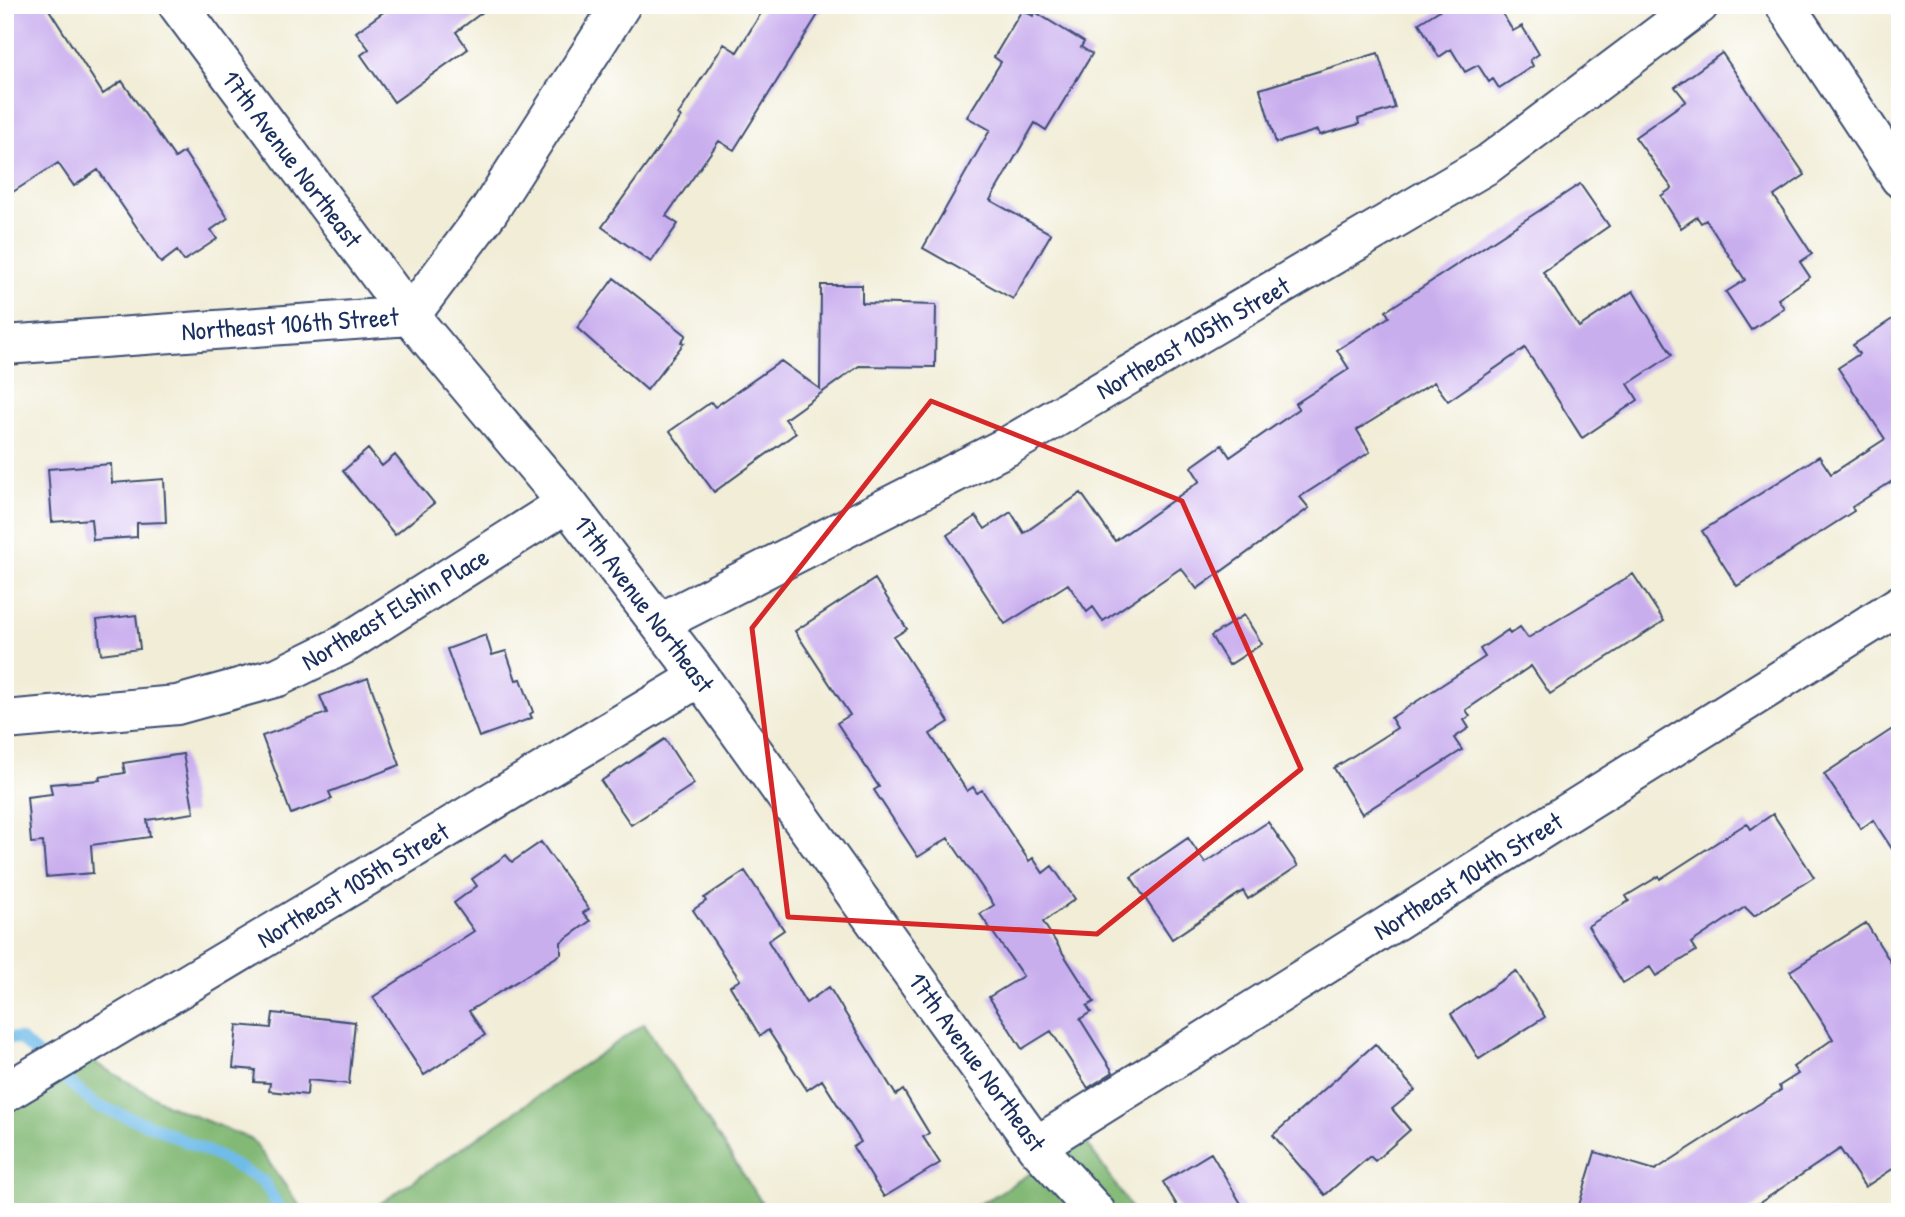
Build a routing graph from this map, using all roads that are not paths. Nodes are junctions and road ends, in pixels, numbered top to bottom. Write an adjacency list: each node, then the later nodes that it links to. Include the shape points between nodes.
1 (178, 5): 6 (street, 17th Avenue Northeast)
2 (621, 5): 6 (street, Northeast 106th Street, via 489,211)
3 (1699, 5): 10 (street, Northeast 105th Street, via 1488,164 1008,446)
4 (1785, 5): 5 (street)
5 (1900, 178)
6 (410, 316): 7 (street, Northeast 106th Street); 8 (street, 17th Avenue Northeast)
7 (5, 345)
8 (567, 503): 10 (street, 17th Avenue Northeast); 12 (street, Northeast Elshin Place, via 343,645 278,677 177,705)
9 (1900, 605): 14 (street, Northeast 104th Street)
10 (659, 623): 11 (street, 17th Avenue Northeast)
11 (700, 677): 13 (street, Northeast 105th Street); 14 (street, 17th Avenue Northeast)
12 (5, 720)
13 (12, 1089)
14 (1036, 1146): 15 (street, 17th Avenue Northeast)
15 (1097, 1212)

